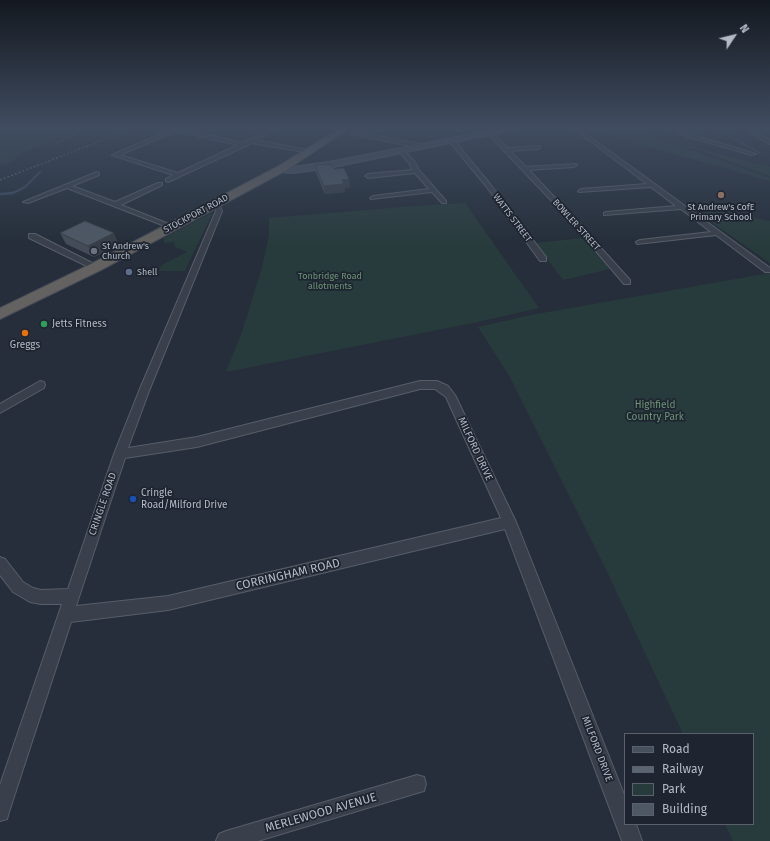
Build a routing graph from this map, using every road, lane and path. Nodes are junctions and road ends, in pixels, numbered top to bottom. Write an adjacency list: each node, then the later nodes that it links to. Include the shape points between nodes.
1 (154, 167): 13 (street)
2 (196, 167): 13 (street)
3 (284, 167): 9 (highway, STOCKPORT ROAD)
4 (312, 167): 9 (main road)
5 (414, 167): 11 (street)
6 (473, 167): 32 (street, WATTS STREET)
7 (546, 167): 10 (street)
8 (628, 167): 17 (street)
9 (281, 169): 25 (highway, STOCKPORT ROAD)
10 (524, 169): 35 (street, BOWLER STREET)
11 (416, 171): 14 (street); 19 (street)
12 (97, 174): 18 (street)
13 (179, 175): 15 (street)
14 (368, 176)
15 (168, 180)
16 (160, 184): 24 (street)
17 (652, 185): 20 (street); 26 (street)
18 (67, 186): 22 (street); 24 (street)
19 (434, 190): 21 (street); 23 (street)
20 (581, 191)
21 (373, 198)
22 (26, 202)
23 (444, 202)
24 (115, 205): 28 (street)
25 (213, 205): 28 (highway, STOCKPORT ROAD); 39 (street, CRINGLE ROAD, via 218,207 219,211)
26 (682, 207): 27 (street); 29 (street)
27 (606, 214)
28 (172, 227): 33 (highway, STOCKPORT ROAD)
29 (717, 233): 31 (street); 34 (street)
30 (32, 236): 33 (street)
31 (640, 242)
32 (543, 259)
33 (96, 267): 36 (highway, STOCKPORT ROAD)
34 (768, 270)
35 (627, 282)
36 (0, 314)
37 (40, 385): 38 (street)
38 (0, 409)
39 (120, 454): 40 (street, MILFORD DRIVE, via 197,442 420,385 437,386 444,388 450,395); 42 (street, CRINGLE ROAD)
40 (509, 522): 43 (street, CORRINGHAM ROAD, via 168,603); 46 (street, MILFORD DRIVE)
41 (0, 564): 42 (street, via 18,588 30,595)
42 (71, 596): 43 (street, CRINGLE ROAD)
43 (65, 615): 45 (street, CRINGLE ROAD)
44 (417, 784): 48 (street, MERLEWOOD AVENUE)
45 (0, 812)
46 (624, 818)
47 (627, 825): 49 (street, MILFORD DRIVE)
48 (226, 841)
49 (632, 841)

